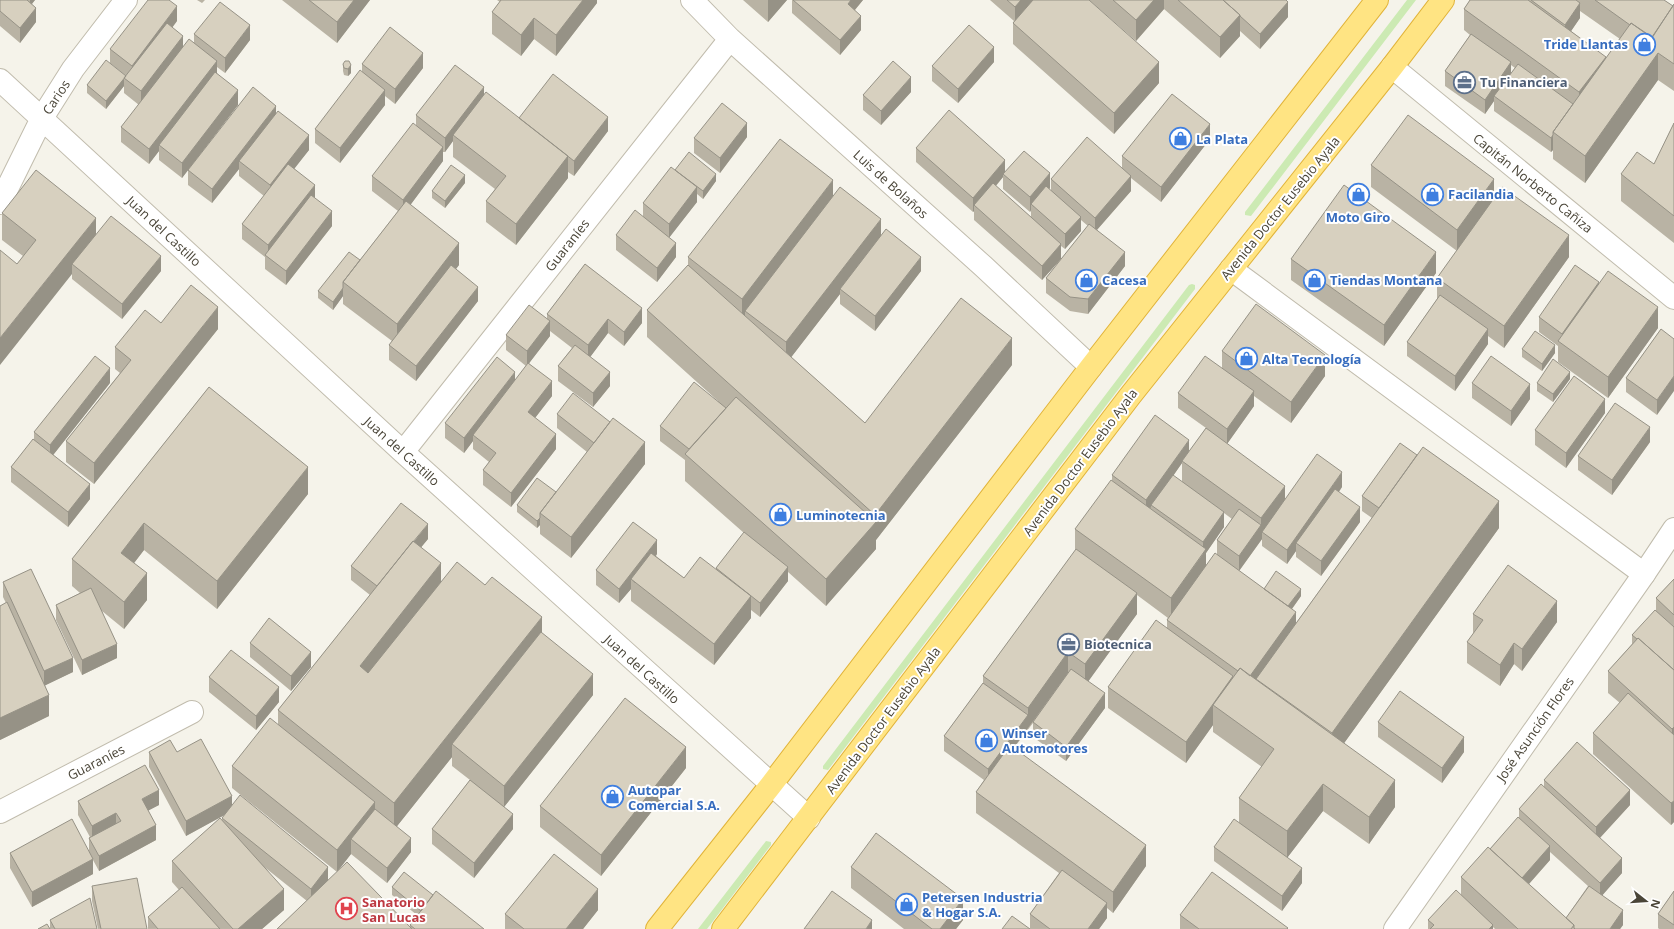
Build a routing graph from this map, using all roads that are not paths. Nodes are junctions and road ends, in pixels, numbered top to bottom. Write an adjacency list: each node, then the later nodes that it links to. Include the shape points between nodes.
1 (126, 0): 8 (street, Carios, via 73,69)
2 (692, 0): 5 (street, Luis de Bolaños)
3 (1377, 0): 12 (highway)
4 (1443, 0): 6 (highway, Avenida Doctor Eusebio Ayala)
5 (730, 39): 12 (street, Luis de Bolaños, via 984,266); 13 (street, Guaraníes)
6 (1392, 67): 10 (highway, Avenida Doctor Eusebio Ayala); 11 (street, Capitán Norberto Cañiza)
7 (0, 80): 8 (street, Juan del Castillo)
8 (42, 118): 9 (street, Carios); 13 (street, Juan del Castillo)
9 (0, 202)
10 (1231, 269): 15 (street); 19 (highway, Avenida Doctor Eusebio Ayala, via 1130,396)
11 (1674, 298)
12 (1091, 367): 17 (highway)
13 (403, 452): 17 (street, Juan del Castillo)
14 (1674, 529): 15 (street, José Asunción Flores)
15 (1644, 574): 22 (street, José Asunción Flores)
16 (192, 712): 18 (street, Guaraníes)
17 (771, 785): 19 (street, Juan del Castillo); 20 (highway)
18 (0, 812)
19 (809, 818): 21 (highway, Avenida Doctor Eusebio Ayala)
20 (657, 929)
21 (723, 929)
22 (1395, 929)

